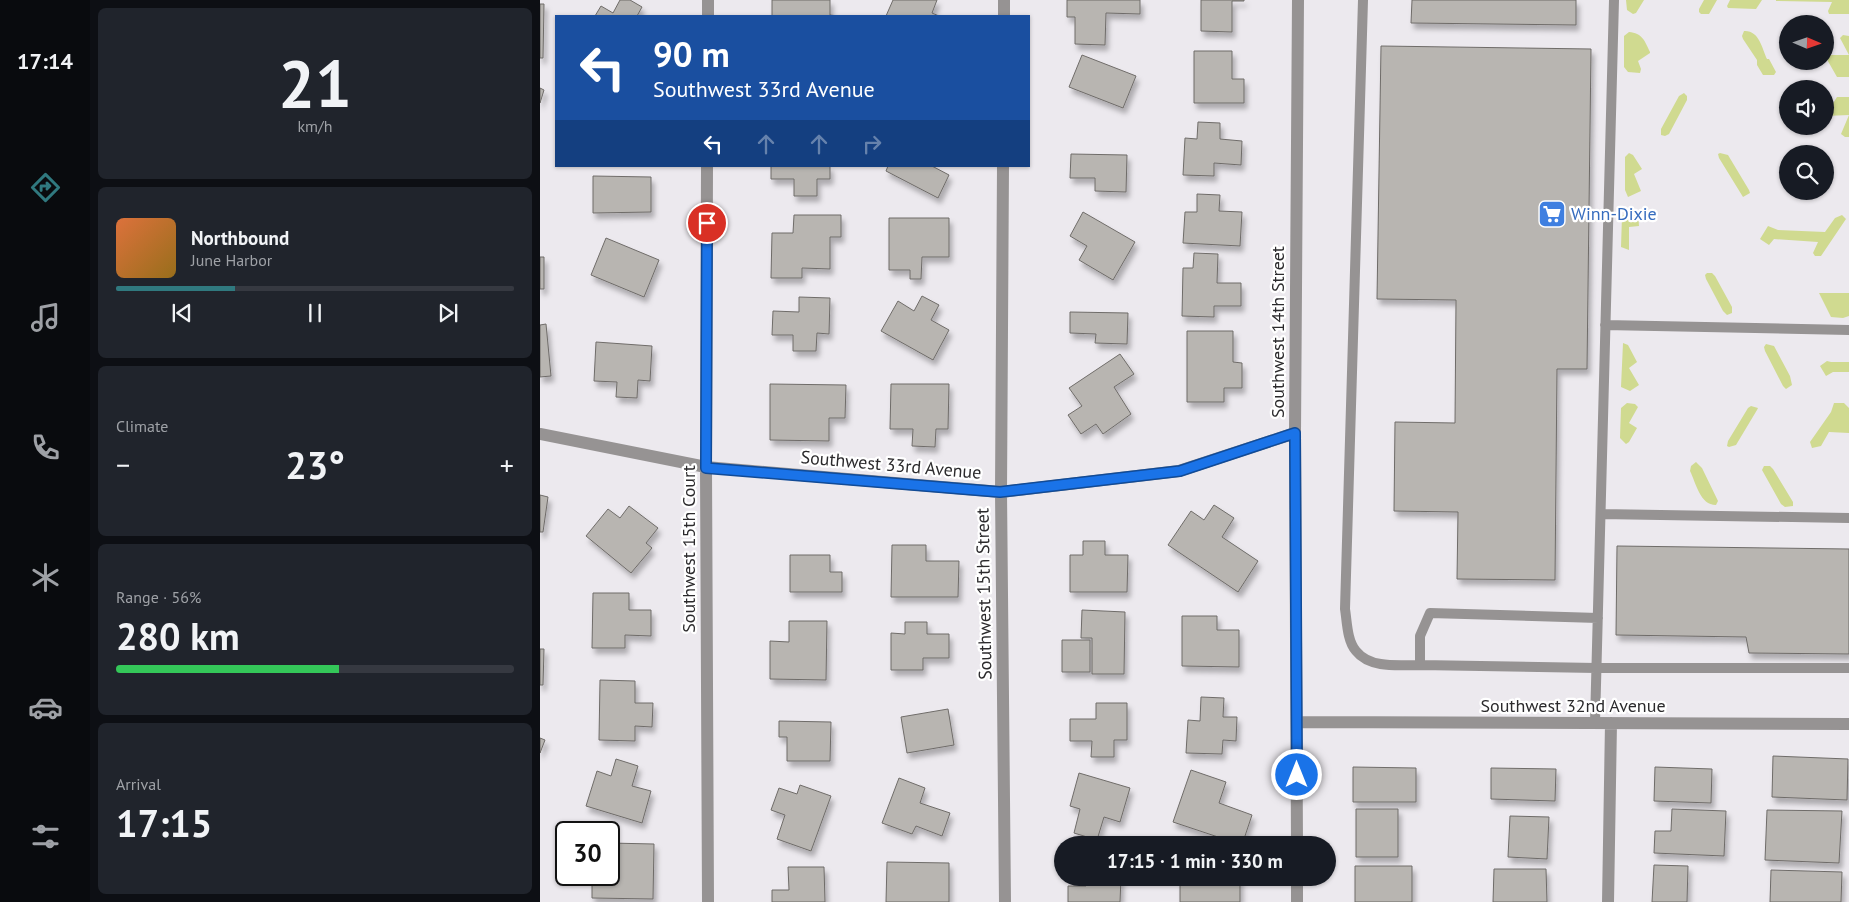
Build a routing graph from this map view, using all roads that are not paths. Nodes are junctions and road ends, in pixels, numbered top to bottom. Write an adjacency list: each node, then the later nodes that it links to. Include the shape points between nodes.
1 (708, 0): 6 (street)
2 (1004, 0): 7 (street)
3 (1298, 0): 12 (street, Southwest 14th Street)
4 (1363, 0): 19 (lane, via 1344,609 1356,651 1369,661 1387,665)
5 (1614, 0): 10 (lane)
6 (708, 15)
7 (1004, 15)
8 (707, 167): 14 (street, Southwest 15th Court)
9 (1003, 167): 15 (street, Southwest 15th Street)
10 (1605, 325): 11 (lane); 16 (lane)
11 (1849, 330)
12 (1295, 433): 15 (street, Southwest 33rd Avenue, via 1180,471); 22 (street, Southwest 14th Street)
13 (540, 434): 14 (street, Southwest 33rd Avenue)
14 (706, 468): 15 (street, Southwest 33rd Avenue); 28 (street, Southwest 15th Court)
15 (1000, 492): 29 (street, Southwest 15th Street)
16 (1601, 514): 17 (lane); 18 (lane)
17 (1849, 518)
18 (1598, 618): 19 (lane, via 1430,613 1420,636); 20 (lane)
19 (1420, 665): 20 (lane)
20 (1596, 668): 21 (lane); 23 (lane)
21 (1849, 668)
22 (1297, 722): 23 (street, Southwest 32nd Avenue); 26 (street, Southwest 14th Street)
23 (1595, 723): 24 (street, Southwest 32nd Avenue)
24 (1611, 723): 25 (street, Southwest 32nd Avenue); 31 (street)
25 (1849, 724)
26 (1297, 836)
27 (1297, 886): 30 (street)
28 (708, 902)
29 (1005, 902)
30 (1296, 902)
31 (1608, 902)

